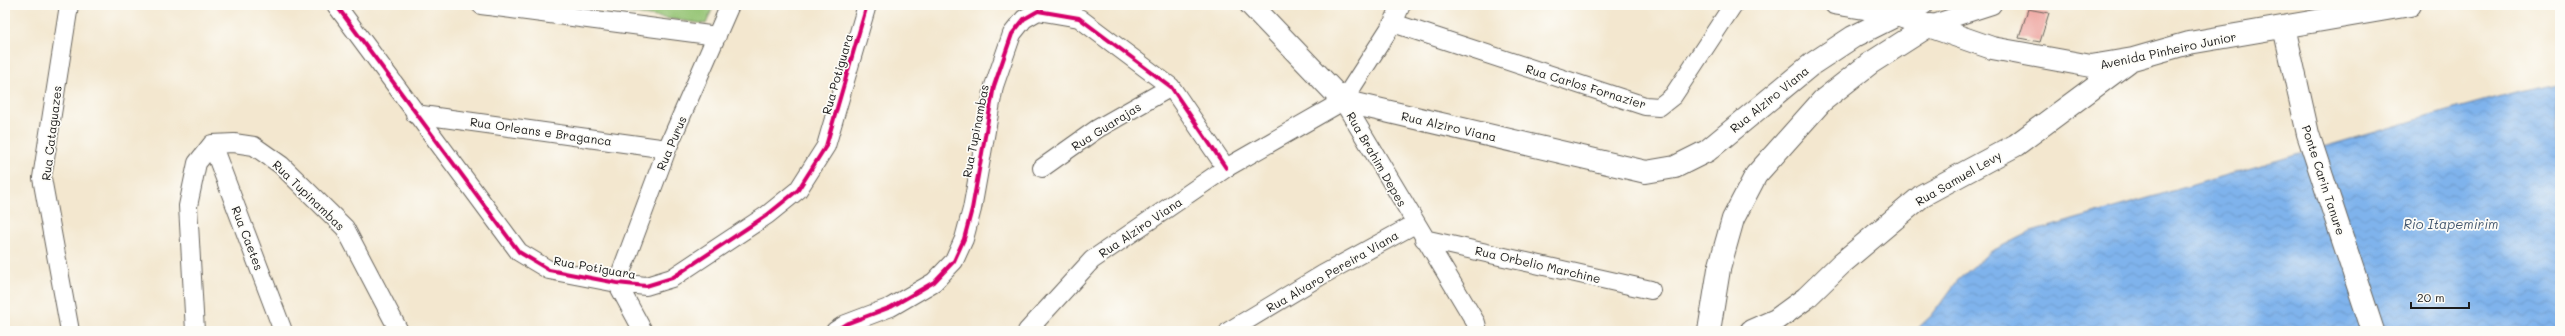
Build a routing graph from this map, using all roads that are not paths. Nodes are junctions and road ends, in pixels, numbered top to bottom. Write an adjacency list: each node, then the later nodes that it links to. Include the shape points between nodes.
1 (69, 5): 29 (street, Rua Cataguazes, via 42,178)
2 (336, 5): 21 (street, Rua Potiguara)
3 (481, 5): 12 (street)
4 (730, 5): 17 (street, Rua Purus)
5 (867, 5): 27 (street, Rua Potiguara, via 826,146 798,190 768,215 672,278 646,286)
6 (1251, 5): 20 (main road, Rua Brahim Depes)
7 (1401, 5): 15 (street)
8 (1733, 5): 15 (street, Rua Carlos Fornazier, via 1673,96 1659,107 1644,106)
9 (1834, 5): 13 (street)
10 (1992, 5): 14 (street)
11 (2410, 5): 16 (main road, Avenida Pinheiro Junior)
12 (526, 8): 17 (street)
13 (1897, 15): 14 (main road, Avenida Pinheiro Junior); 20 (main road, Rua Alziro Viana, via 1853,37 1812,64 1707,151 1675,167 1646,172)
14 (1927, 15): 18 (main road, Avenida Pinheiro Junior, via 1992,48 2091,66); 38 (main road, via 1822,101 1756,175 1732,219 1719,269)
15 (1393, 23): 20 (street)
16 (2284, 27): 18 (main road, Avenida Pinheiro Junior, via 2189,43); 40 (main road, Ponte Carin Tanure, via 2308,134)
17 (717, 36): 23 (street, Rua Purus)
18 (2133, 59): 39 (main road, Rua Samuel Levy, via 2016,145 1923,195 1842,263 1806,298 1776,320)
19 (1171, 87): 24 (street, Rua Guarajas, via 1097,129); 25 (street, Rua Tupinambas); 34 (street, Rua Tupinambas, via 1079,18 1038,11 1024,19 1012,34 994,86 972,209 964,239 954,261 934,282 891,307 846,324)
20 (1344, 101): 25 (street, Rua Alziro Viana); 26 (street, Rua Brahim Depes)
21 (415, 114): 23 (street, Rua Orleans e Braganca); 27 (street, Rua Potiguara, via 519,252 549,270)
22 (212, 144): 30 (street, via 197,163 188,206); 31 (street, Rua Caetes); 32 (street, Rua Tupinambas, via 234,143 254,146 281,165 345,228)
23 (667, 149): 27 (street, Rua Purus)
24 (1042, 168)
25 (1226, 168): 35 (street, Rua Alziro Viana, via 1092,260)
26 (1420, 232): 28 (street, Rua Orbelio Marchine); 36 (street, Rua Alvaro Pereira Viana, via 1322,275); 37 (street, Rua Brahim Depes, via 1476,323)
27 (616, 283): 33 (street)
28 (1651, 290)
29 (70, 331)
30 (196, 331)
31 (283, 331)
32 (399, 331)
33 (643, 331)
34 (835, 331)
35 (1027, 331)
36 (1229, 331)
37 (1478, 331)
38 (1709, 331)
39 (1751, 331)
40 (2373, 331)

